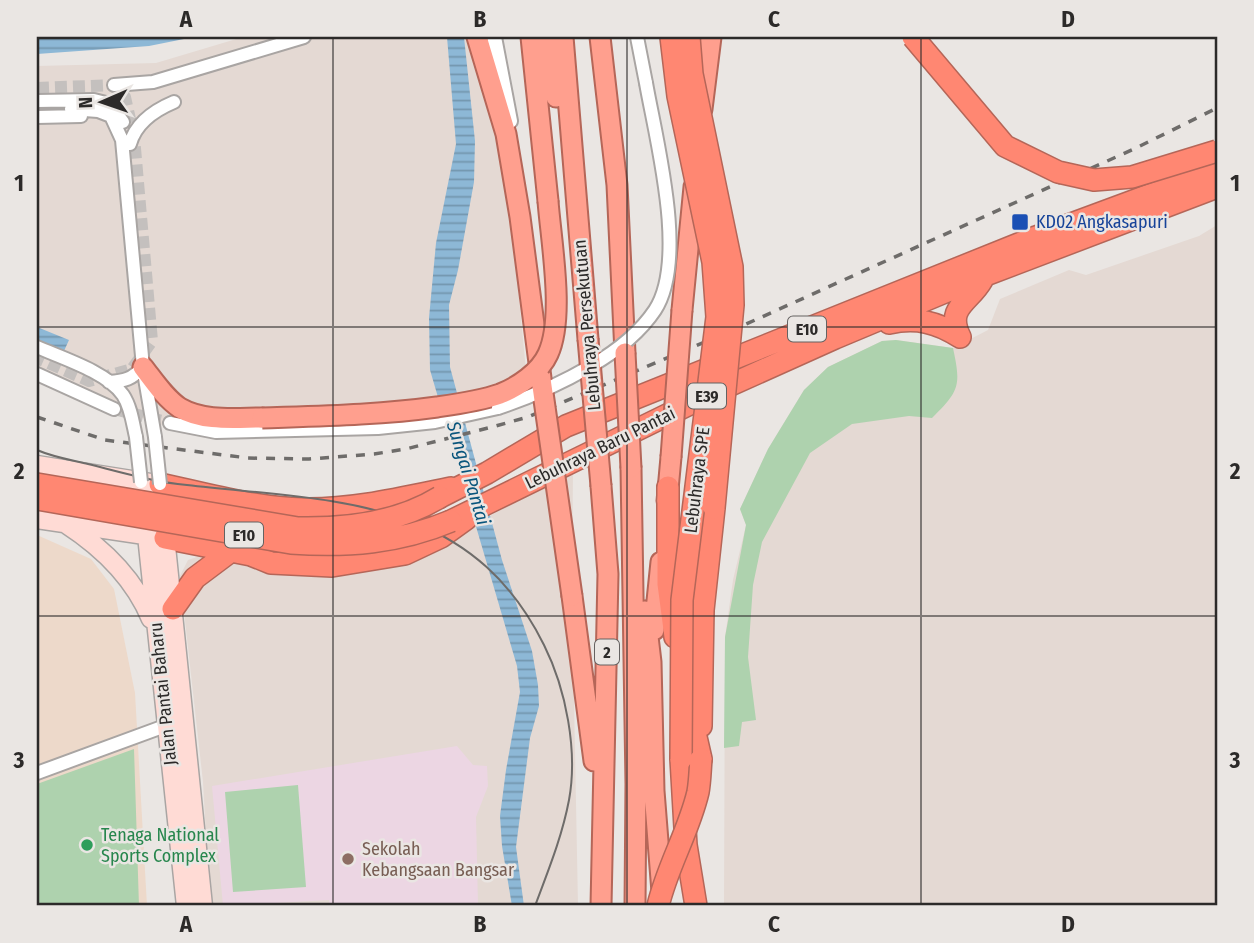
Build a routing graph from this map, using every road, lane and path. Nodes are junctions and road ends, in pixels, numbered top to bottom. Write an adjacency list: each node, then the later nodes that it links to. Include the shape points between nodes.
1 (304, 37): 13 (street, via 153,82)
2 (531, 37): 33 (highway, bridge, via 556,323 549,353 532,374 500,393 454,404)
3 (547, 37): 21 (highway, via 557,108)
4 (563, 37): 21 (highway, Lebuhraya Persekutuan / 2)
5 (600, 37): 40 (highway, Lebuhraya Persekutuan / 2, bridge, via 617,185)
6 (638, 37): 33 (street, bridge, via 665,189 669,240 668,266 656,309 635,334 610,355 560,384 498,408 424,424 378,428)
7 (671, 37): 53 (highway, Lebuhraya SPE / E39, bridge, via 678,96 713,262 717,317 682,600)
8 (689, 37): 53 (highway, Lebuhraya SPE / E39, bridge, via 692,74 732,267 733,305)
9 (702, 37): 14 (street)
10 (711, 37): 14 (highway)
11 (913, 37): 20 (highway, bridge, via 1005,146 1058,172 1094,180 1132,177)
12 (487, 40): 55 (highway, bridge, via 520,217)
13 (114, 85)
14 (704, 88): 38 (highway, bridge)
15 (37, 101): 19 (street, via 110,104 123,120)
16 (174, 102): 19 (street, via 154,111)
17 (71, 109): 23 (street, via 98,111 115,121)
18 (37, 117): 23 (street, via 90,116 106,123)
19 (130, 144): 23 (street, via 132,164)
20 (1217, 151)
21 (573, 166): 55 (highway, Lebuhraya Persekutuan / 2, bridge, via 608,574)
22 (1217, 170): 39 (highway, Lebuhraya Baru Pantai / E10, via 1036,237 566,426)
23 (126, 180): 28 (street)
24 (1217, 187): 25 (highway, Lebuhraya Baru Pantai / E10)
25 (983, 276): 26 (highway, Lebuhraya Baru Pantai / E10); 26 (highway, via 975,293 956,313 960,337 914,319)
26 (835, 338): 43 (highway, Lebuhraya Baru Pantai / E10, via 587,452)
27 (37, 347): 30 (street)
28 (143, 367): 30 (street, via 125,381); 33 (highway, via 181,408); 36 (street, bridge, via 155,437)
29 (37, 374): 31 (street)
30 (109, 382): 36 (street, bridge, via 123,394)
31 (114, 409)
32 (170, 424): 33 (street, via 216,432)
33 (263, 425)
34 (37, 464): 35 (main road)
35 (99, 476): 36 (main road); 46 (main road, via 117,487 121,506 112,522)
36 (150, 483): 42 (highway); 47 (main road, Jalan Pantai Baharu)
37 (37, 484): 39 (highway, Lebuhraya Baru Pantai / E10, bridge, via 298,528 361,524 407,513)
38 (668, 487): 51 (highway); 53 (highway, via 668,584)
39 (449, 492): 42 (highway, via 303,509)
40 (632, 492): 51 (highway); 59 (highway, Lebuhraya Persekutuan / 2)
41 (37, 499): 43 (highway, Lebuhraya Baru Pantai / E10, bridge, via 291,543 338,545 410,536)
42 (233, 500): 48 (highway, via 210,503 200,519 206,540)
43 (488, 505): 48 (highway, via 405,554 332,566 271,563)
44 (37, 519): 45 (main road)
45 (66, 524): 46 (main road); 50 (main road, via 105,552 121,570)
46 (93, 528): 47 (main road)
47 (156, 537): 48 (highway); 49 (main road, Jalan Pantai Baharu); 50 (main road, Jalan Pantai Baharu)
48 (232, 551): 49 (highway, via 202,571)
49 (173, 609): 57 (main road, Jalan Pantai Baharu)
50 (156, 632): 52 (main road, Jalan Pantai Baharu)
51 (651, 662): 61 (highway, via 654,791)
52 (165, 726): 54 (street); 56 (main road, Jalan Pantai Baharu)
53 (691, 759): 60 (highway, bridge, via 699,788); 62 (highway, bridge, via 686,845)
54 (37, 773)
55 (602, 817): 58 (highway, Lebuhraya Persekutuan / 2)
56 (186, 906)
57 (203, 906)
58 (601, 906)
59 (635, 906)
60 (658, 906)
61 (664, 906)
62 (696, 906)

